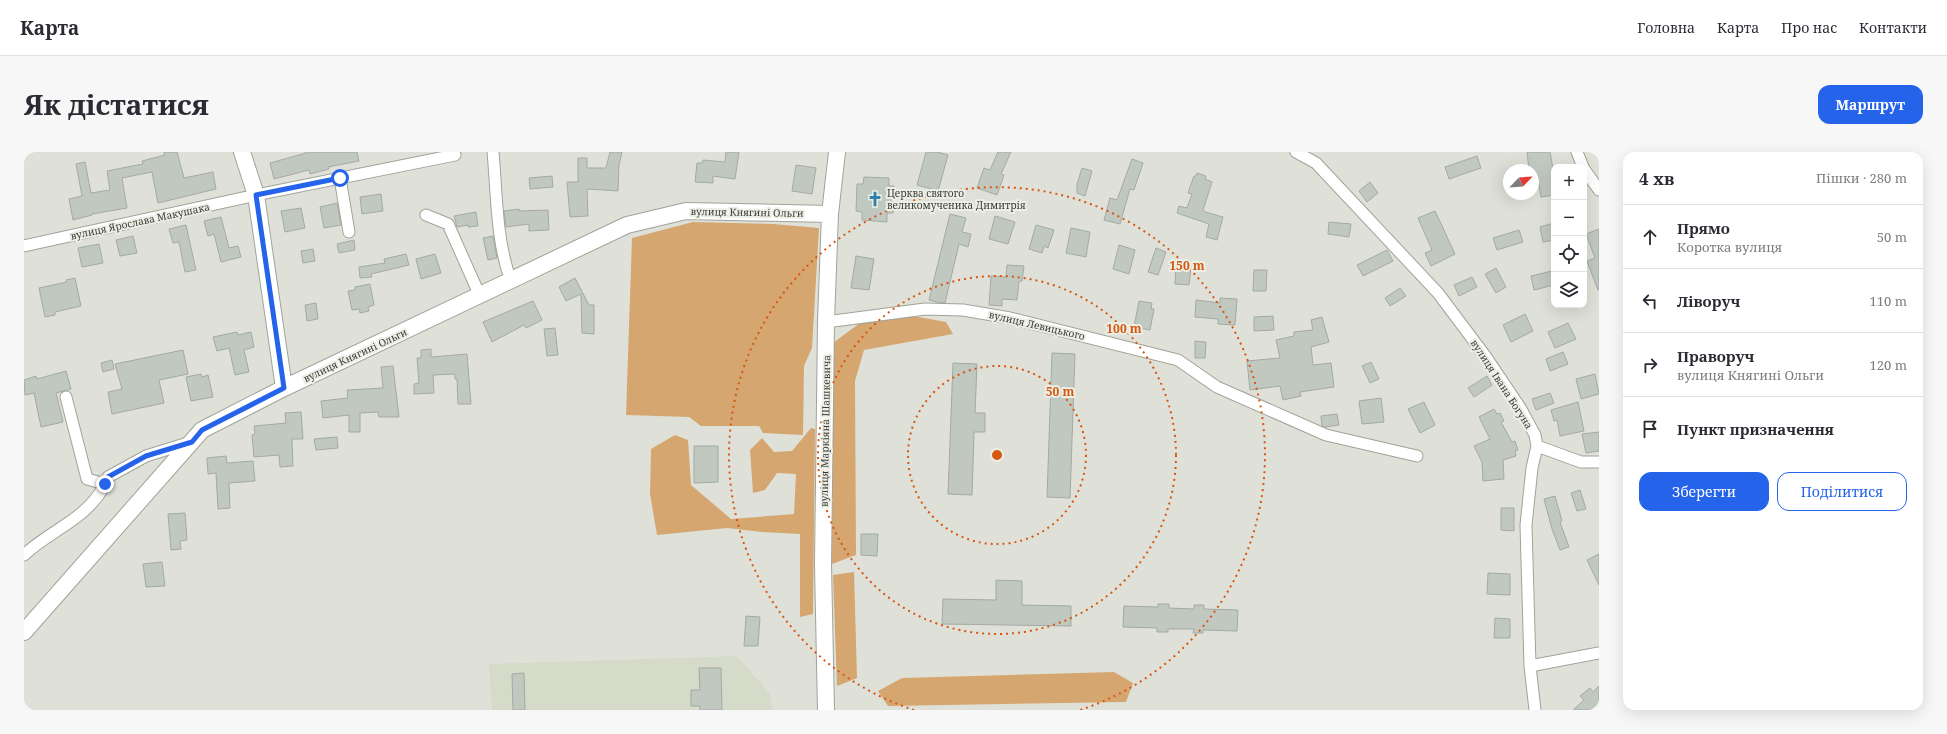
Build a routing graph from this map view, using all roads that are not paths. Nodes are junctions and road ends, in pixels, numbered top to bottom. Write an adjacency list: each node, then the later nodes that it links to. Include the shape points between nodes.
1 (242, 152): 12 (street)
2 (493, 152): 17 (street, via 500,236)
3 (837, 152): 13 (street, вулиця Маркіяна Шашкевича)
4 (1296, 152): 7 (street, вулиця Івана Богуна)
5 (1577, 152): 8 (street)
6 (455, 155): 10 (street, вулиця Ярослава Макушака)
7 (1315, 158): 23 (street, вулиця Івана Богуна, via 1438,293 1521,409)
8 (1582, 164)
9 (1587, 172): 11 (street)
10 (340, 178): 12 (street, вулиця Ярослава Макушака); 15 (street)
11 (1599, 190)
12 (256, 195): 16 (street, вулиця Ярослава Макушака); 20 (street)
13 (830, 214): 17 (street, вулиця Княгині Ольги, via 686,210 627,225); 19 (street, вулиця Маркіяна Шашкевича)
14 (426, 215): 18 (street, via 448,224)
15 (349, 232)
16 (24, 246)
17 (511, 281): 18 (street, вулиця Княгині Ольги)
18 (480, 296): 20 (street, вулиця Княгині Ольги)
19 (826, 322): 24 (street, вулиця Левицького, via 925,309 963,310 1010,318 1178,360 1217,387 1326,435); 31 (street, вулиця Маркіяна Шашкевича, via 823,565)
20 (284, 388): 22 (street, вулиця Княгині Ольги, via 202,430)
21 (66, 398): 26 (street, via 87,479)
22 (192, 442): 26 (street, вулиця Княгині Ольги, via 146,456 108,477); 28 (street, вулиця Княгині Ольги)
23 (1538, 446): 25 (street, via 1581,462); 30 (street, via 1532,468 1526,525)
24 (1417, 456)
25 (1599, 462)
26 (105, 484): 27 (street, вулиця Княгині Ольги, via 99,496 73,521)
27 (24, 555)
28 (24, 632)
29 (1599, 653): 30 (street)
30 (1530, 666): 32 (street)
31 (826, 710)
32 (1535, 710)

